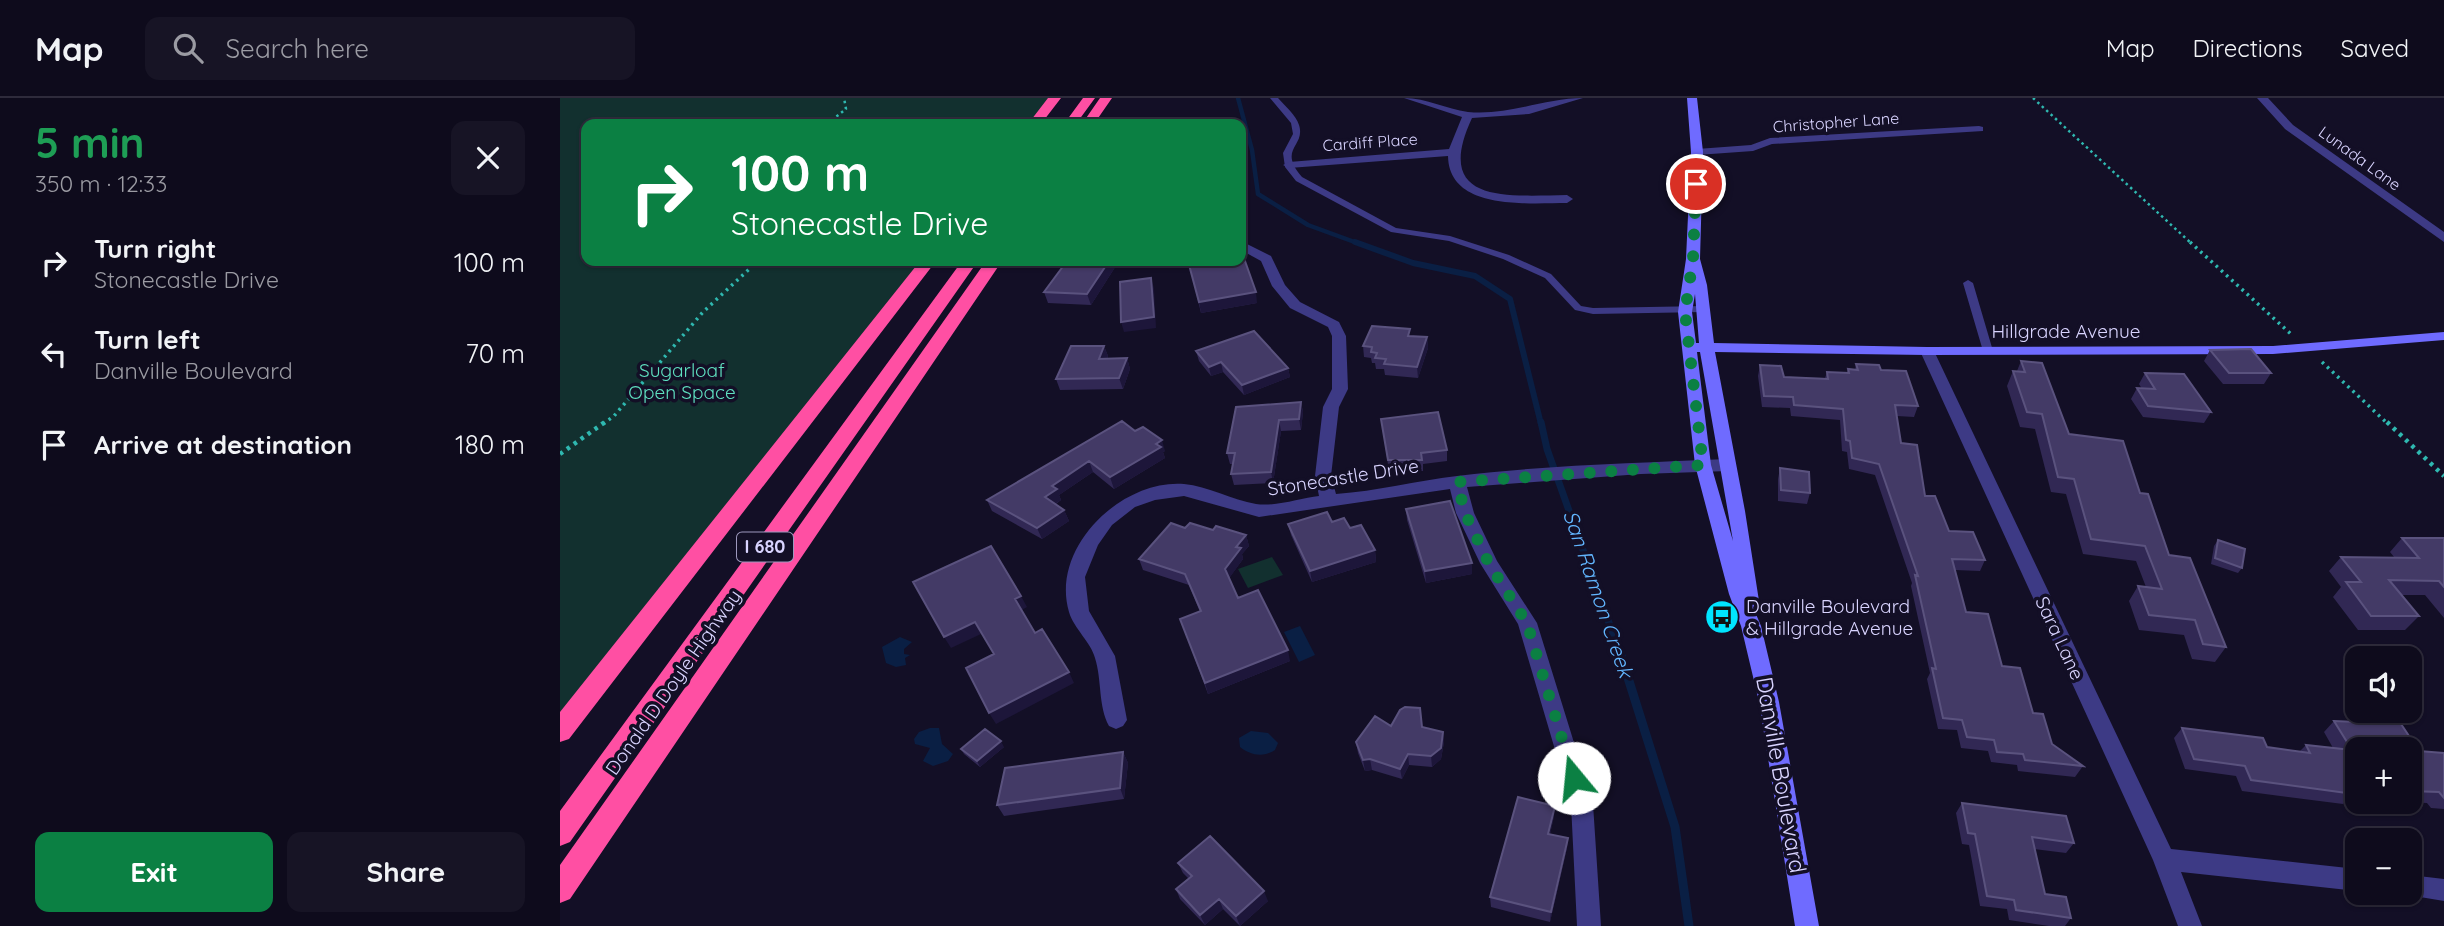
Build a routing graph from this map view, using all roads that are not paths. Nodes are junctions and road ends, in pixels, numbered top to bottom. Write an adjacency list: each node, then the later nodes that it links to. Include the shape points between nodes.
1 (1055, 98): 10 (highway)
2 (1089, 98): 11 (highway)
3 (1106, 98): 12 (highway)
4 (1274, 98): 16 (lane, via 1295,123 1297,134 1287,153)
5 (1409, 98): 9 (street)
6 (1578, 98): 9 (street, via 1529,111)
7 (1692, 98): 15 (main road, Danville Boulevard)
8 (2262, 98): 18 (street, Lunada Lane, via 2289,127)
9 (1468, 115): 14 (street)
10 (1038, 119)
11 (1074, 119)
12 (1091, 119)
13 (1979, 129): 15 (street, Christopher Lane, via 1770,141 1753,148)
14 (1454, 152): 16 (street, Cardiff Place); 17 (street, via 1455,176 1464,187 1492,197)
15 (1697, 152): 20 (main road, Danville Boulevard)
16 (1289, 165): 25 (lane, via 1299,179 1386,226 1450,239 1548,276 1578,308)
17 (1567, 199)
18 (2444, 238)
19 (1246, 248): 35 (street, via 1266,259 1295,305 1334,325 1339,336 1340,389 1331,407 1323,476)
20 (1693, 259): 25 (main road, Danville Boulevard); 26 (main road, Danville Boulevard)
21 (924, 266): 38 (highway, I 680)
22 (966, 266): 39 (highway, I 680)
23 (991, 266): 43 (highway, Donald D Doyle Highway / I 680)
24 (1968, 283): 31 (lane)
25 (1685, 309): 26 (lane); 28 (main road, Danville Boulevard)
26 (1704, 309): 29 (main road, Danville Boulevard)
27 (2444, 336): 31 (main road, Hillgrade Avenue, via 2305,347)
28 (1688, 347): 29 (main road, Hillgrade Avenue); 32 (main road, Danville Boulevard)
29 (1707, 348): 30 (main road, Hillgrade Avenue); 33 (main road, Danville Boulevard)
30 (1927, 351): 31 (main road, Hillgrade Avenue); 40 (street, Sara Lane)
31 (1988, 351)
32 (1703, 465): 33 (street, Stonecastle Drive); 34 (street, Stonecastle Drive); 36 (main road, Danville Boulevard)
33 (1728, 465): 36 (main road, Danville Boulevard)
34 (1457, 482): 35 (street, Stonecastle Drive); 45 (street, via 1465,513 1489,564 1527,623 1582,804)
35 (1329, 499): 37 (street, Stonecastle Drive, via 1259,510 1184,490 1129,503 1107,521 1090,543 1076,577 1079,612 1105,656)
36 (1751, 626): 46 (main road, Danville Boulevard, via 1788,802)
37 (1116, 720)
38 (560, 731)
39 (560, 832)
40 (2164, 859): 41 (street); 47 (street, Sara Lane)
41 (2345, 879)
42 (2422, 887): 44 (street)
43 (560, 889)
44 (2444, 890)
45 (1589, 926)
46 (1807, 926)
47 (2190, 926)

